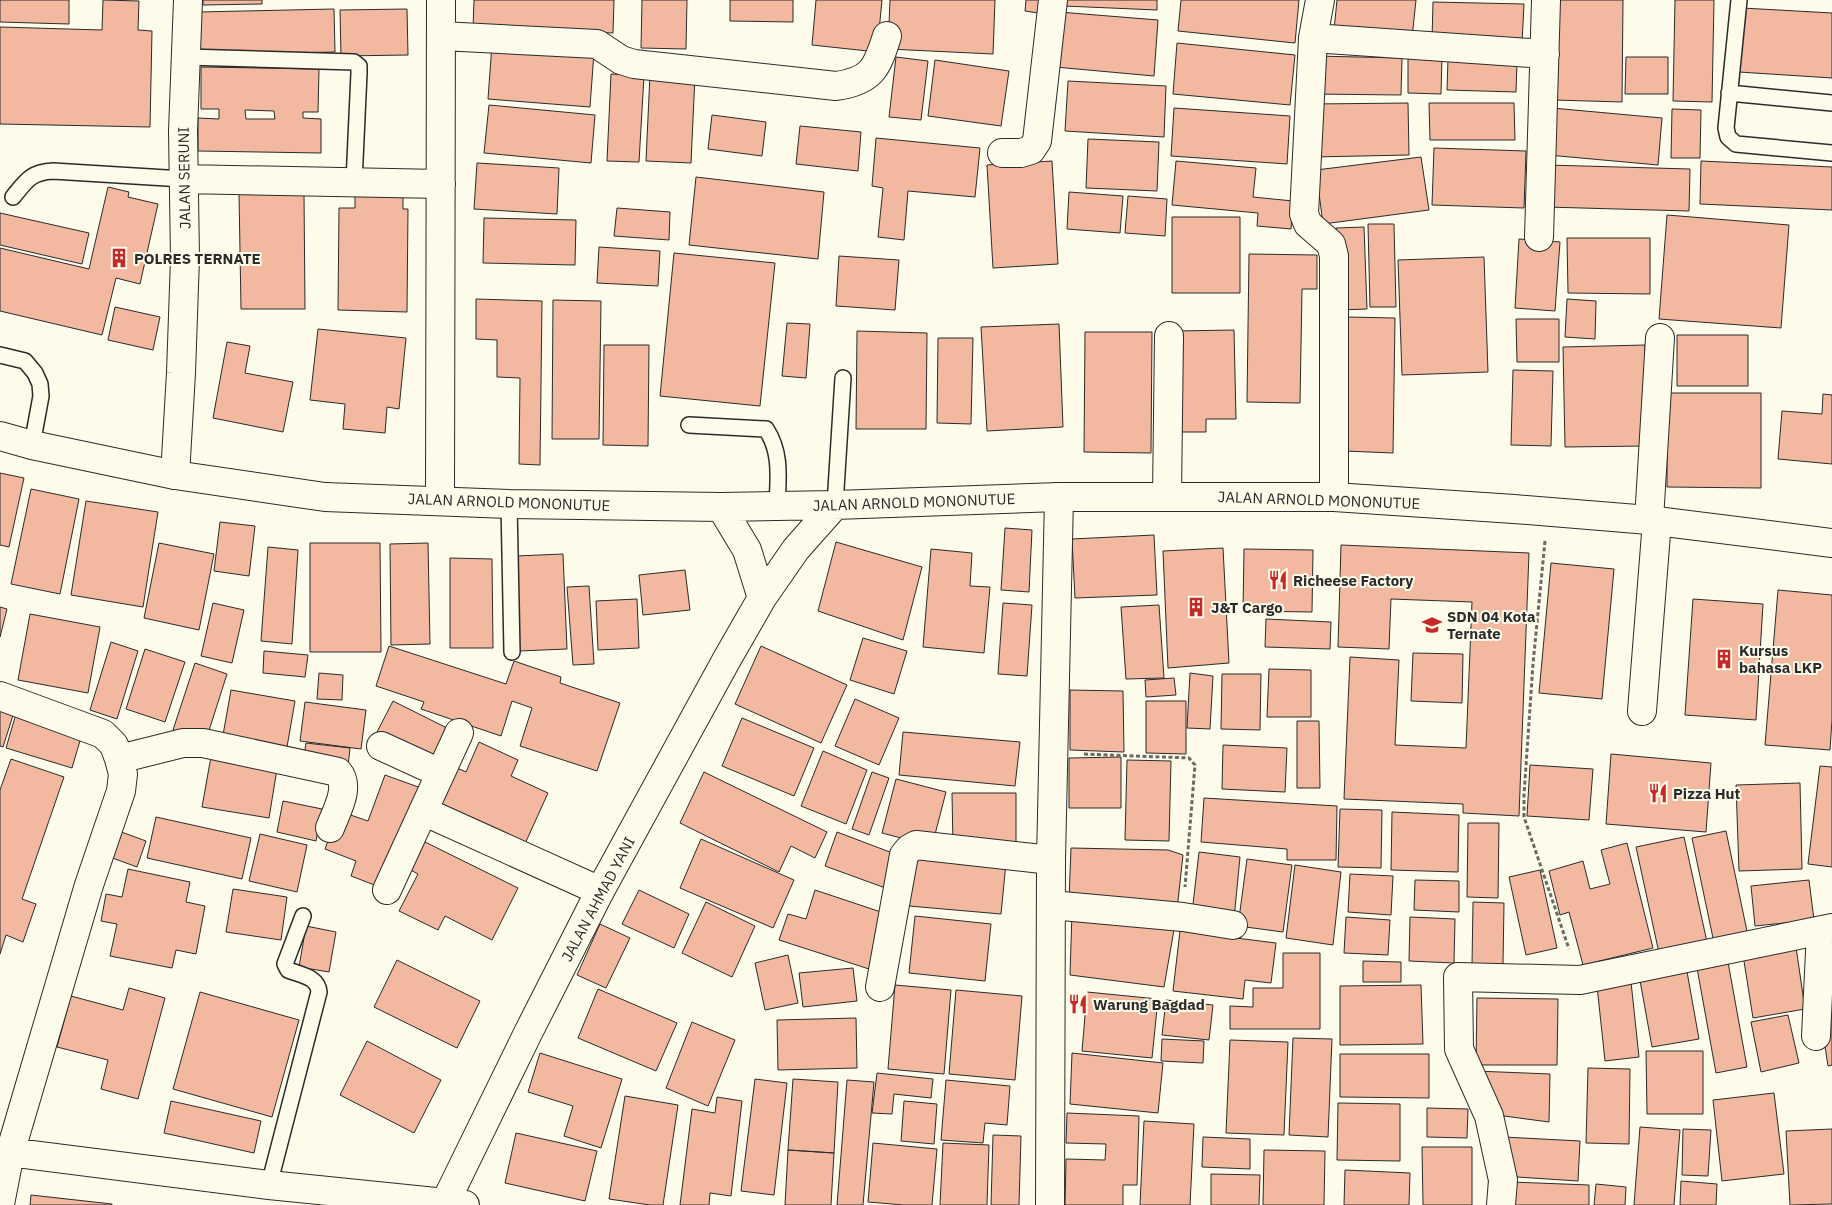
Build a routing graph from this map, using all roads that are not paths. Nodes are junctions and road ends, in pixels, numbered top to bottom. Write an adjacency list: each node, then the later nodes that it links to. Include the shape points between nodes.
1 (188, 0): 11 (main road, JALAN SERUNI)
2 (441, 0): 7 (main road)
3 (1053, 0): 14 (main road, via 1037,141 1032,150)
4 (1320, 0): 9 (main road)
5 (1546, 0): 10 (main road)
6 (1739, 0): 12 (lane)
7 (441, 36): 8 (main road, via 597,44 620,60 634,64 836,86 853,84 870,74); 18 (main road)
8 (887, 36)
9 (1314, 38): 10 (main road); 31 (main road, via 1304,214 1308,224 1331,244 1334,256)
10 (1545, 54): 20 (main road)
11 (186, 56): 16 (main road, JALAN SERUNI); 17 (lane, via 354,62 359,66)
12 (1729, 93): 13 (lane); 15 (lane, via 1726,128 1728,138 1736,144)
13 (1832, 104)
14 (1002, 153)
15 (1832, 153)
16 (183, 179): 17 (main road); 19 (lane, via 40,172 28,179); 28 (main road, JALAN SERUNI, via 185,268)
17 (354, 182): 18 (main road)
18 (441, 184): 32 (main road)
19 (13, 197)
20 (1539, 237)
21 (1169, 336): 29 (main road)
22 (1660, 338): 37 (main road)
23 (0, 355): 27 (lane, via 25,361 40,384 42,396)
24 (843, 378): 34 (lane)
25 (689, 425): 35 (lane, via 766,429 774,441 778,460)
26 (0, 436): 27 (main road, JALAN ARNOLD MONONUTUE)
27 (32, 445): 28 (main road, JALAN ARNOLD MONONUTUE)
28 (175, 475): 32 (main road, JALAN ARNOLD MONONUTUE, via 325,497)
29 (1167, 496): 30 (main road, JALAN ARNOLD MONONUTUE); 31 (main road, JALAN ARNOLD MONONUTUE)
30 (1059, 497): 34 (main road, JALAN ARNOLD MONONUTUE); 49 (main road)
31 (1334, 497): 37 (main road, JALAN ARNOLD MONONUTUE)
32 (440, 500): 33 (main road, JALAN ARNOLD MONONUTUE)
33 (509, 504): 36 (main road, JALAN ARNOLD MONONUTUE); 40 (lane)
34 (836, 505): 35 (main road, JALAN ARNOLD MONONUTUE); 39 (main road, JALAN AHMAD YANI, via 796,549)
35 (778, 506): 36 (main road, JALAN ARNOLD MONONUTUE)
36 (721, 507): 39 (main road, via 746,550)
37 (1653, 520): 38 (main road, JALAN ARNOLD MONONUTUE); 42 (main road)
38 (1832, 544)
39 (762, 598): 51 (main road, JALAN AHMAD YANI)
40 (512, 652)
41 (0, 696): 45 (main road, via 103,734 114,745)
42 (1642, 711)
43 (458, 733): 46 (main road)
44 (381, 746): 46 (main road)
45 (119, 758): 48 (main road, via 183,743 203,743 338,772 344,786); 58 (main road, via 123,774 121,791)
46 (440, 773): 47 (main road)
47 (423, 812): 50 (main road); 51 (main road)
48 (330, 828)
49 (1051, 860): 52 (main road); 56 (main road, via 916,845 909,849 904,855)
50 (387, 890)
51 (600, 891): 61 (main road, JALAN AHMAD YANI)
52 (1051, 905): 54 (main road); 62 (main road)
53 (303, 916): 59 (lane, via 286,964 288,970 316,981 319,992)
54 (1233, 925)
55 (1827, 930): 57 (main road); 63 (main road, via 1580,980 1458,977 1459,1049 1489,1116 1502,1180)
56 (880, 987)
57 (1816, 1036)
58 (5, 1152): 59 (main road); 60 (main road)
59 (269, 1185): 61 (main road)
60 (0, 1204)
61 (451, 1204)
62 (1050, 1205)
63 (1500, 1205)

